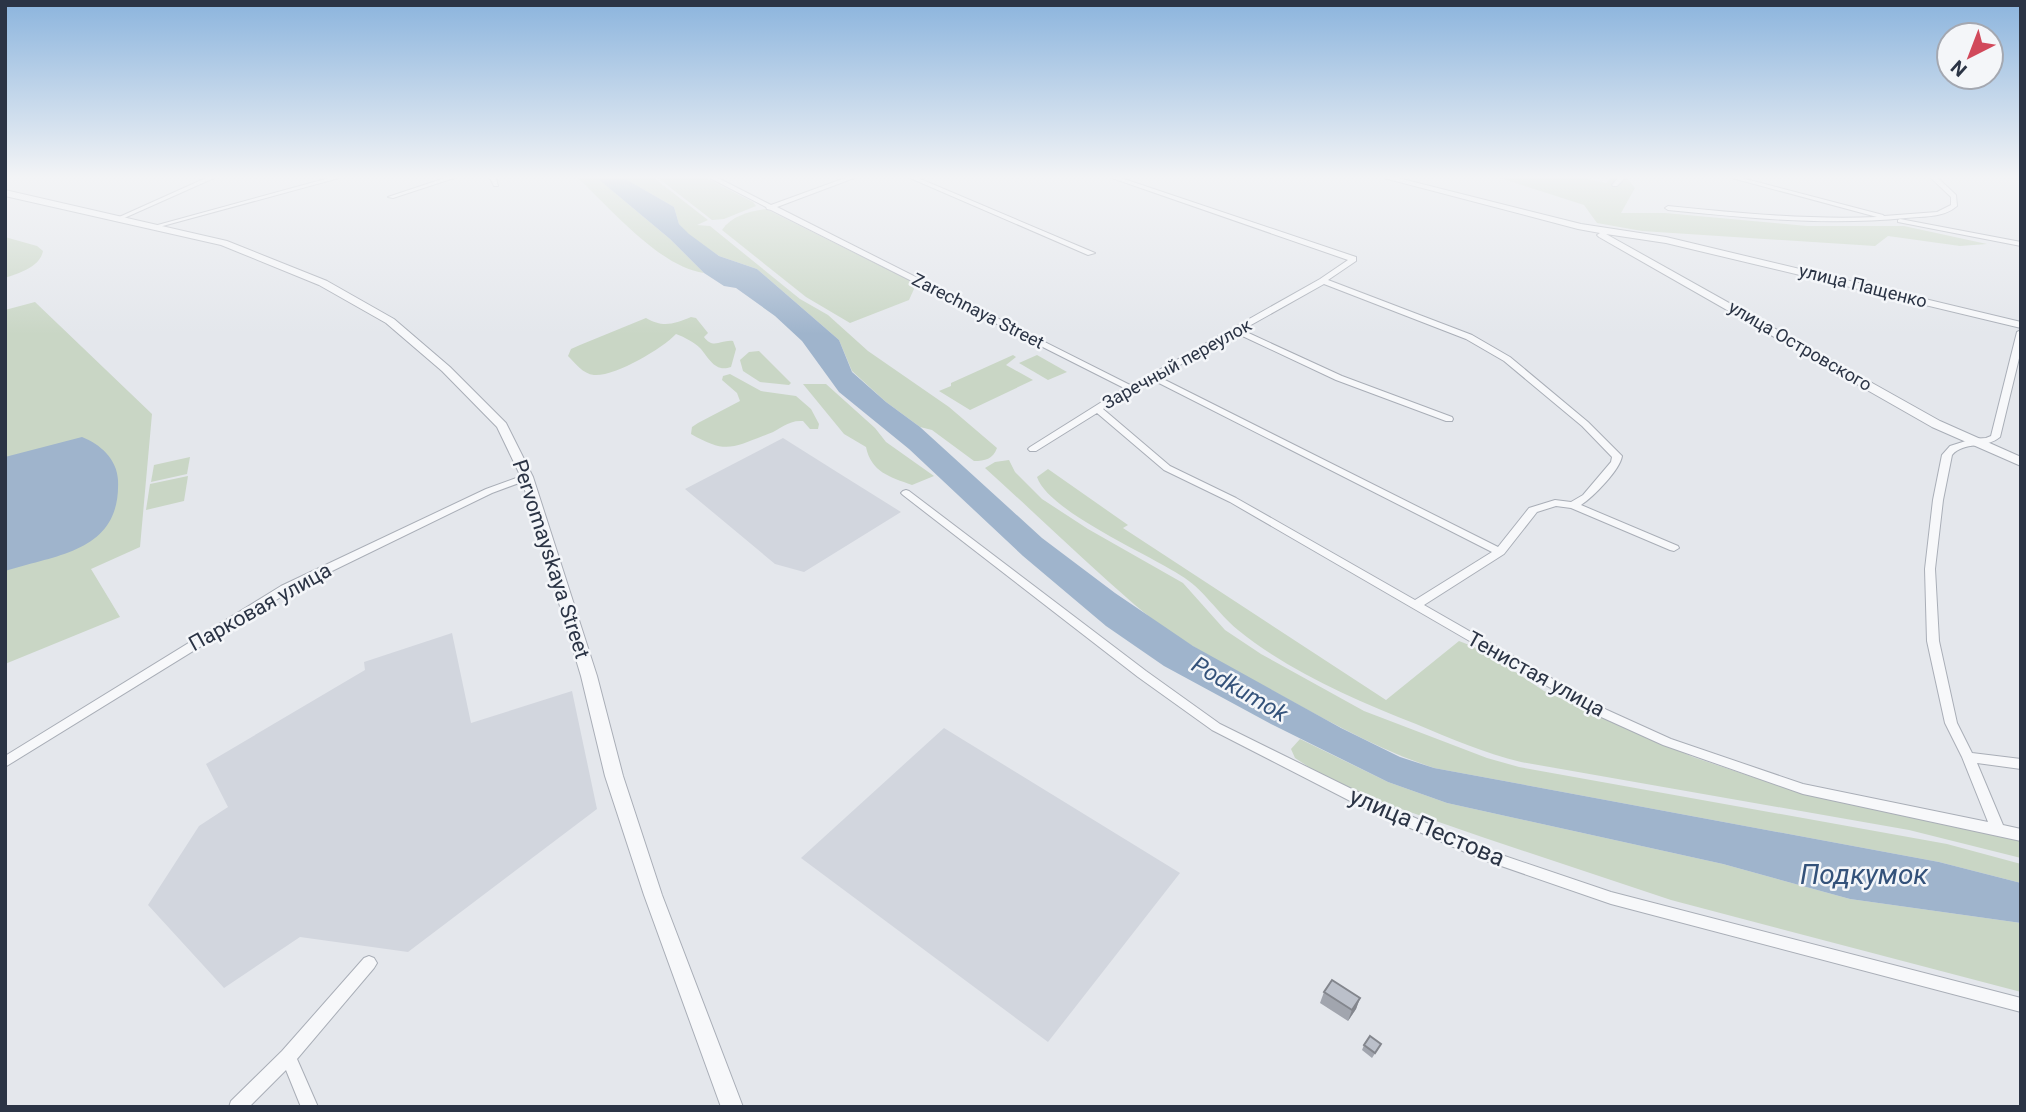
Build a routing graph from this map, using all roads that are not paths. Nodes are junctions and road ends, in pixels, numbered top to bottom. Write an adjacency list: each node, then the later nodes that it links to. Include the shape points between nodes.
1 (172, 230): 21 (street, Pervomayskaya Street, via 263,258 323,283 385,317 483,404 502,426)
2 (813, 230): 15 (street, Zarechnaya Street)
3 (1036, 230): 9 (street)
4 (1267, 230): 10 (street, Заречный переулок, via 1353,259)
5 (1589, 230): 18 (street, улица Островского, via 1615,240)
6 (1600, 230): 11 (street, улица Пащенко, via 1666,240)
7 (1946, 230): 8 (street)
8 (2021, 244)
9 (1091, 253)
10 (1324, 281): 12 (street, Заречный переулок); 23 (street, via 1469,337 1507,359 1585,424 1617,456 1616,463)
11 (2021, 325)
12 (1236, 330): 14 (street, Заречный переулок); 17 (street, via 1328,373)
13 (2021, 332): 18 (street, via 1994,437)
14 (1153, 377): 15 (street, Заречный переулок); 25 (street)
15 (1130, 387): 16 (street, Заречный переулок)
16 (1097, 408): 19 (street, Заречный переулок); 26 (street, Тенистая улица, via 1167,468 1233,500)
17 (1449, 419)
18 (1972, 442): 20 (street, улица Островского); 27 (street, via 1947,455 1930,569 1933,641 1951,723)
19 (1033, 449)
20 (2021, 462)
21 (527, 477): 28 (street, Парковая улица, via 285,589); 37 (street, Pervomayskaya Street, via 623,803)
22 (906, 494): 33 (street, улица Пестова, via 1216,727 1365,802 1486,855 1611,898)
23 (1573, 505): 24 (street); 25 (street, via 1555,503 1533,510)
24 (1674, 548)
25 (1500, 552): 26 (street)
26 (1415, 605): 30 (street, Тенистая улица, via 1603,713 1667,742 1803,789)
27 (1968, 757): 29 (street); 30 (street)
28 (5, 762)
29 (2021, 764)
30 (1998, 831): 31 (street, Тенистая улица)
31 (2021, 835)
32 (369, 963): 34 (street)
33 (2021, 1005)
34 (288, 1057): 35 (street); 36 (street)
35 (237, 1107)
36 (310, 1107)
37 (732, 1107)

